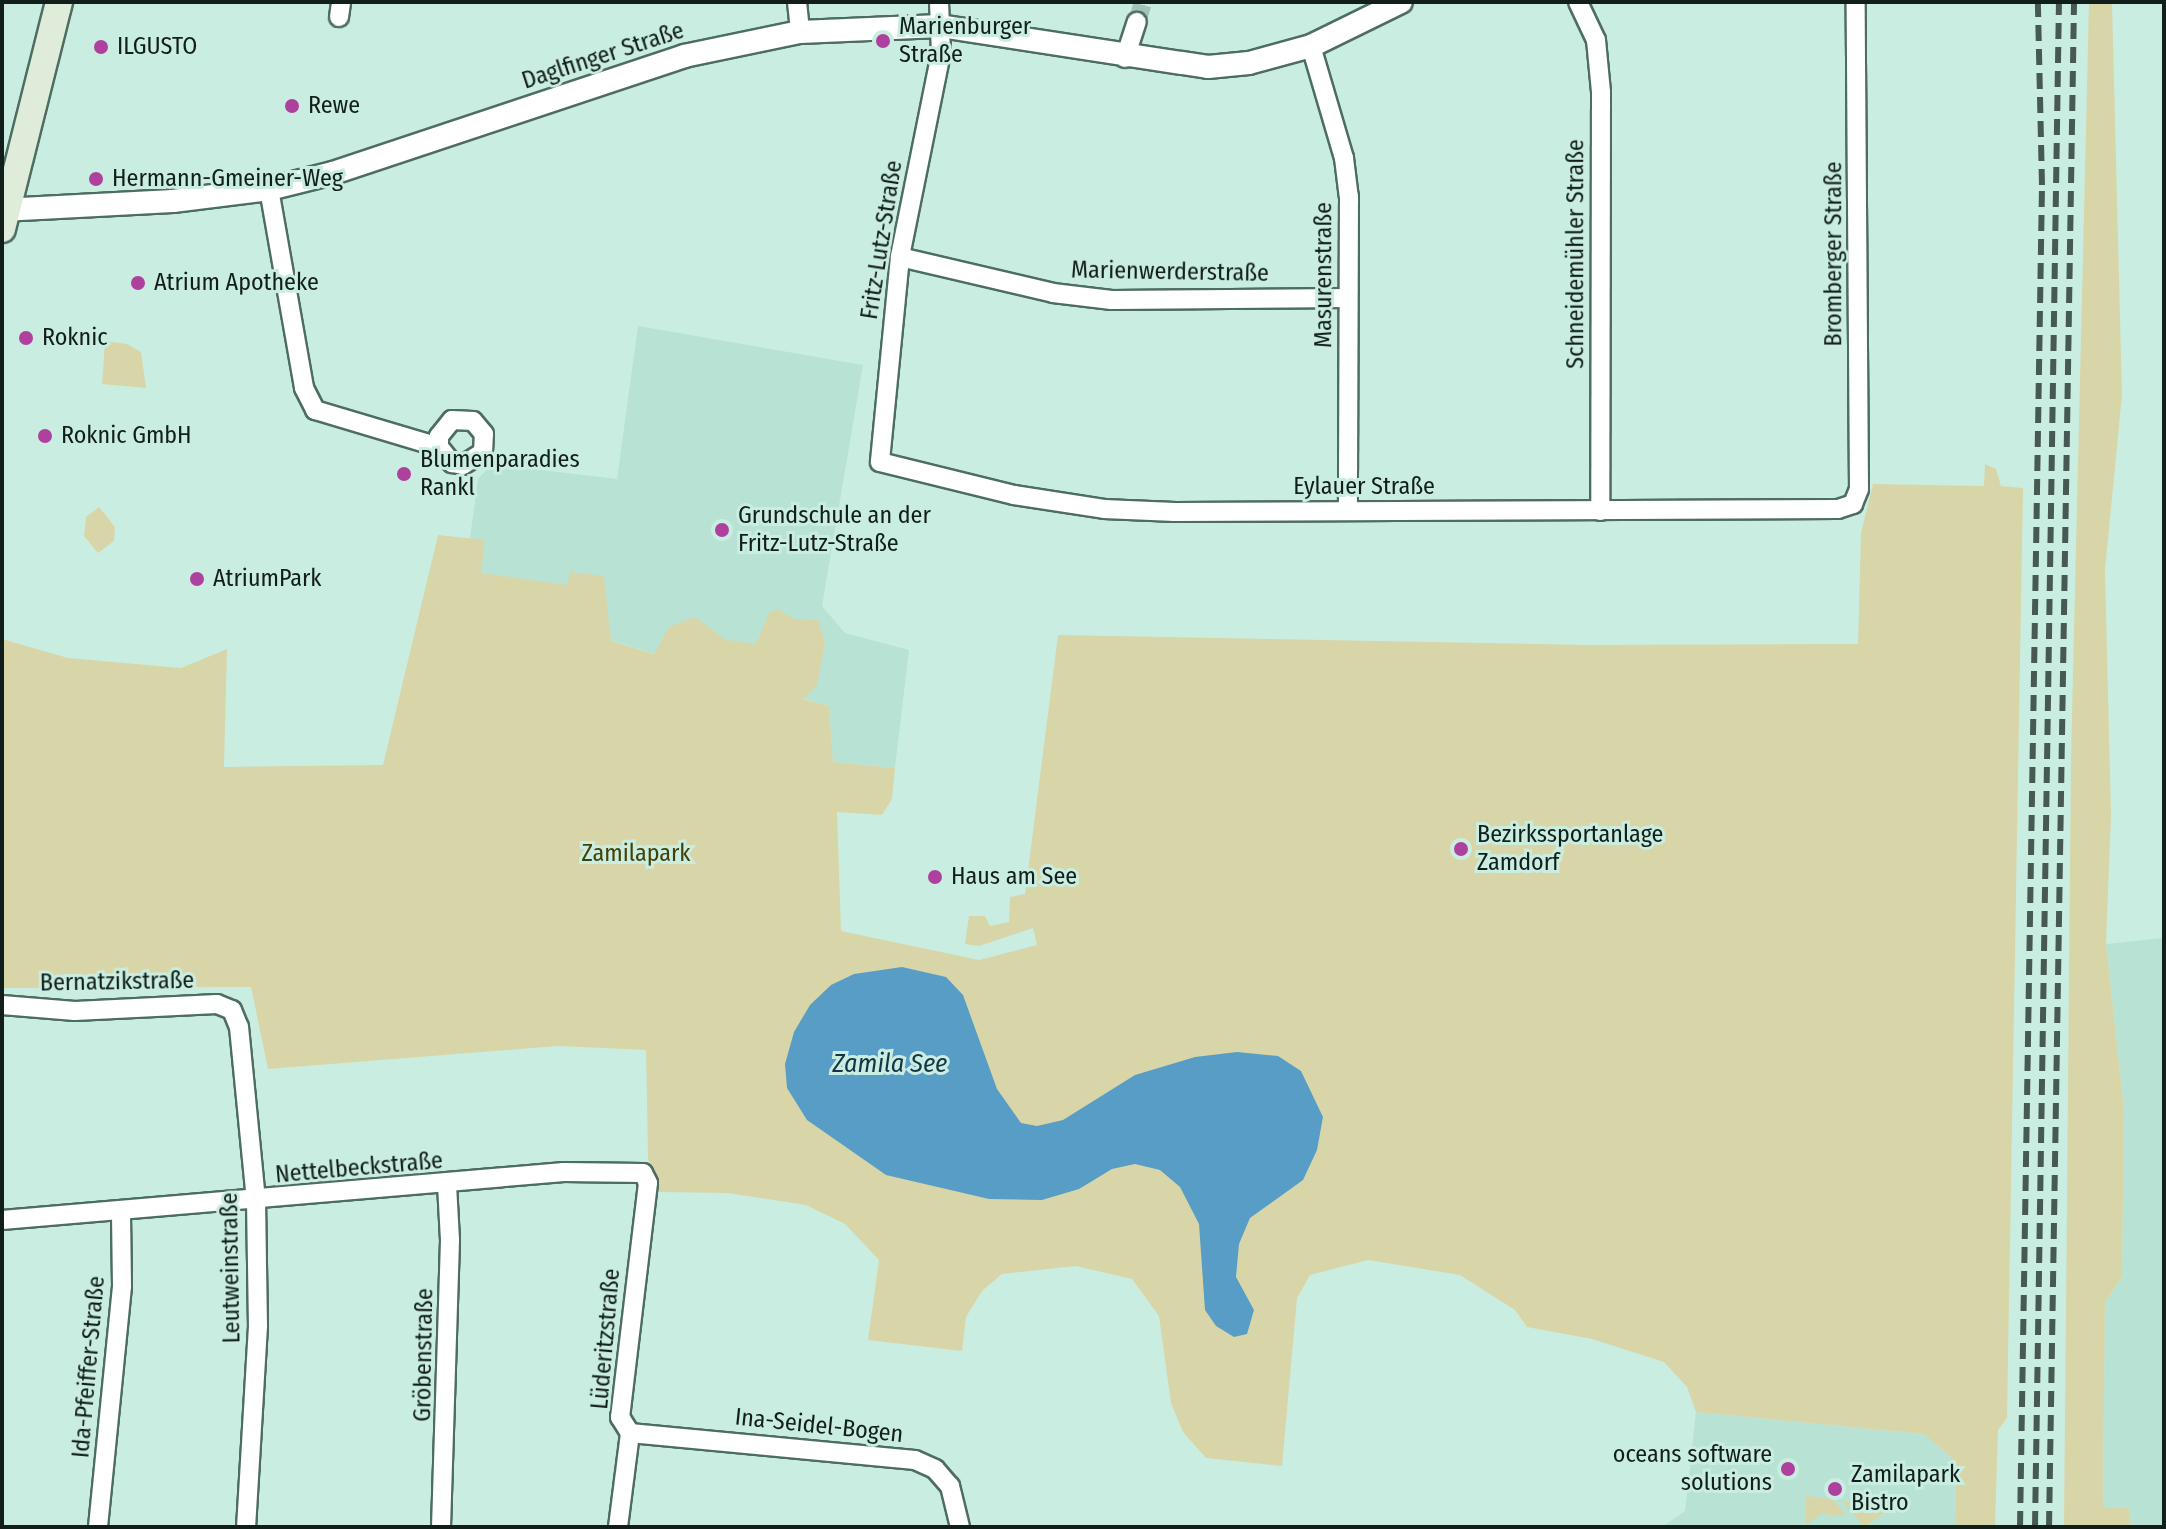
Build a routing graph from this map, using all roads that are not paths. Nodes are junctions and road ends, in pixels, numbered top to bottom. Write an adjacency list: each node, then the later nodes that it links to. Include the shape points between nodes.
1 (59, 2): 13 (main road)
2 (797, 2): 9 (street)
3 (939, 2): 8 (street)
4 (1401, 2): 10 (street, Daglfinger Straße)
5 (1578, 2): 20 (street, Schneidemühler Straße, via 1596,40 1601,92)
6 (1856, 2): 18 (street, Bromberger Straße, via 1859,489)
7 (1137, 22): 11 (street)
8 (940, 26): 9 (street, Daglfinger Straße); 11 (street, Daglfinger Straße); 14 (street, Fritz-Lutz-Straße, via 941,53)
9 (800, 32): 12 (street, Daglfinger Straße, via 684,56 333,173)
10 (1311, 46): 11 (street, Daglfinger Straße, via 1228,66); 15 (street, Masurenstraße, via 1344,158)
11 (1125, 58)
12 (269, 189): 13 (street, Daglfinger Straße); 16 (street, via 304,388 315,410)
13 (4, 216)
14 (900, 257): 15 (street, Marienwerderstraße, via 1053,293 1112,300); 17 (street, Fritz-Lutz-Straße)
15 (1348, 298): 19 (street, Masurenstraße)
16 (439, 447)
17 (880, 462): 19 (street, Eylauer Straße, via 1014,495 1104,509)
18 (1853, 504): 20 (street, Eylauer Straße, via 1838,509)
19 (1348, 510): 20 (street, Eylauer Straße)
20 (1600, 511)
21 (2, 1005): 22 (street, Bernatzikstraße, via 75,1011 217,1004)
22 (232, 1010): 24 (street, Leutweinstraße, via 239,1027)
23 (447, 1185): 24 (street, Nettelbeckstraße); 27 (street, Nettelbeckstraße, via 564,1172 643,1173 648,1183); 31 (street, Gröbenstraße)
24 (256, 1200): 25 (street, Nettelbeckstraße); 30 (street, Leutweinstraße, via 258,1326)
25 (121, 1211): 26 (street, Nettelbeckstraße); 29 (street, Ida-Pfeiffer-Straße, via 122,1286)
26 (2, 1220)
27 (638, 1248): 28 (street, Lüderitzstraße, via 620,1417)
28 (630, 1433): 32 (street, Lüderitzstraße); 33 (street, Ina-Seidel-Bogen, via 915,1460 935,1469 950,1486)
29 (98, 1527)
30 (246, 1527)
31 (441, 1527)
32 (618, 1527)
33 (960, 1527)

